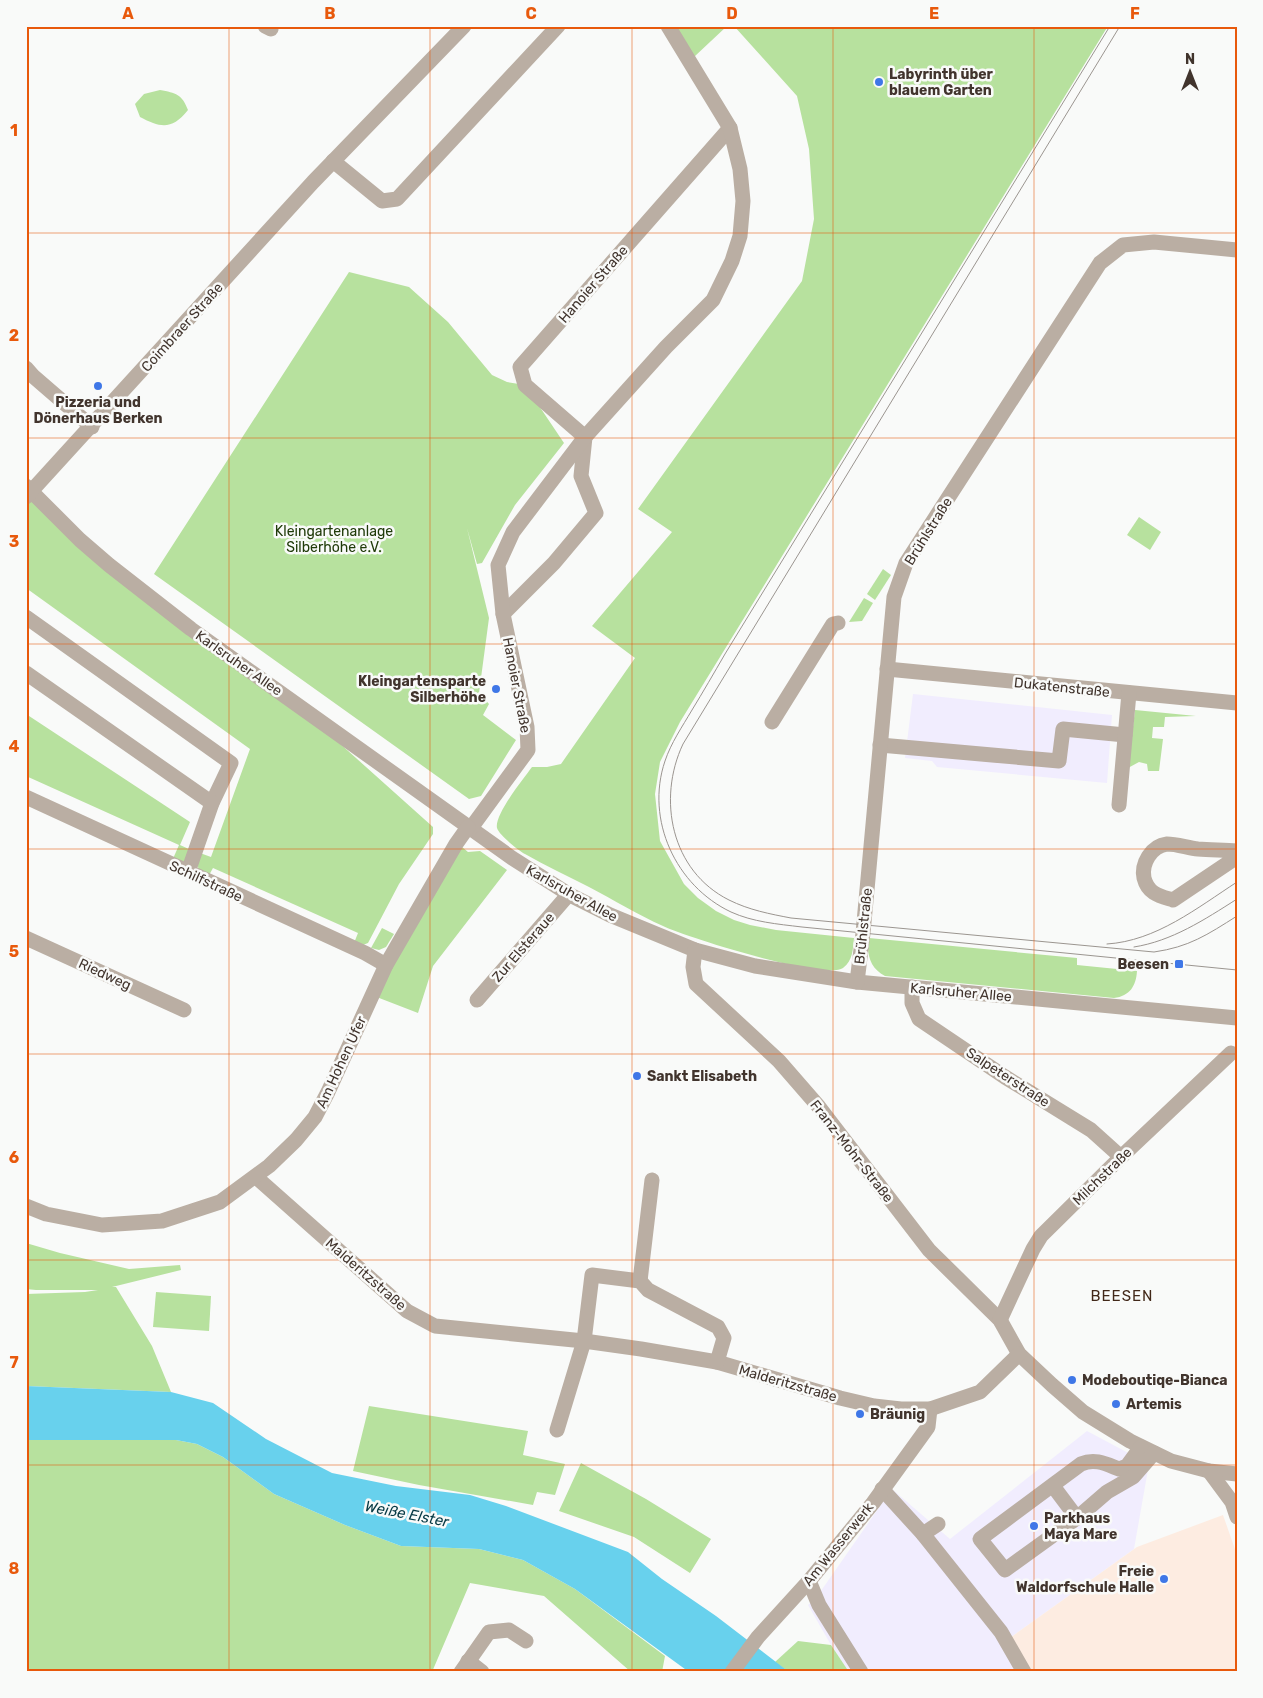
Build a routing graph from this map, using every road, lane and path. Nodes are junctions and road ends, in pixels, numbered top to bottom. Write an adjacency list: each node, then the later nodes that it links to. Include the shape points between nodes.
1 (464, 26): 5 (street, Coimbraer Straße)
2 (558, 26): 5 (street, via 397,199 382,201)
3 (668, 26): 4 (street, Hanoier Straße)
4 (730, 128): 9 (street, Hanoier Straße, via 740,169 743,201 740,236 732,261 713,300); 9 (street, Hanoier Straße, via 520,367 525,385)
5 (333, 161): 8 (street, Coimbraer Straße)
6 (1237, 250): 14 (street, Brühlstraße, via 1154,242 1123,245 1100,263 906,563 894,597)
7 (26, 368): 8 (street)
8 (92, 427): 10 (street, Coimbraer Straße)
9 (585, 436): 11 (street, Hanoier Straße, via 513,532 498,565); 11 (street, via 581,476 596,513 554,563)
10 (28, 492): 24 (street, Karlsruher Allee, via 109,565 191,628)
11 (503, 614): 24 (street, Hanoier Straße, via 527,726 528,750)
12 (26, 617): 22 (street, via 231,762)
13 (838, 623): 18 (street, via 833,624)
14 (887, 669): 16 (street, Dukatenstraße); 20 (street, Brühlstraße)
15 (26, 673): 22 (street)
16 (1129, 693): 17 (street, Dukatenstraße); 19 (street)
17 (1237, 703)
18 (772, 722)
19 (1125, 735): 20 (street, via 1063,728 1059,761); 23 (street)
20 (880, 744): 32 (street, Brühlstraße)
21 (26, 798): 27 (street, Schilfstraße)
22 (212, 803): 27 (street)
23 (1119, 805)
24 (469, 828): 28 (street, Karlsruher Allee); 31 (street, Am Hohen Ufer, via 456,844)
25 (1237, 851): 26 (street, via 1166,844 1154,849 1143,872 1146,884 1155,895 1173,900)
26 (1237, 857)
27 (188, 872): 31 (street, Schilfstraße)
28 (569, 894): 30 (street, Karlsruher Allee, via 610,915); 34 (street, Zur Elsteraue)
29 (26, 938): 35 (street, Riedweg)
30 (695, 950): 32 (street, Karlsruher Allee, via 754,966); 43 (street, Franz-Mohr-Straße, via 696,984 779,1061 819,1107 929,1250)
31 (386, 965): 39 (street, Am Hohen Ufer, via 315,1117 296,1140)
32 (857, 982): 33 (street, Karlsruher Allee)
33 (912, 987): 36 (street, Karlsruher Allee); 38 (street, Salpeterstraße, via 912,1003 919,1018 1005,1077 1091,1130)
34 (477, 1000)
35 (184, 1010)
36 (1237, 1018)
37 (1231, 1053): 38 (street, Milchstraße)
38 (1121, 1157): 43 (street, Milchstraße, via 1041,1236)
39 (256, 1177): 41 (street, Am Hohen Ufer, via 220,1202 162,1221 102,1225 46,1214); 44 (street, Malderitzstraße, via 407,1311 435,1326)
40 (652, 1180): 42 (street)
41 (26, 1206)
42 (640, 1281): 44 (street, via 592,1275); 46 (street, via 648,1290 718,1327 724,1338)
43 (1000, 1320): 45 (street, Franz-Mohr-Straße)
44 (584, 1341): 46 (street, Malderitzstraße); 48 (street)
45 (1019, 1354): 47 (street, Malderitzstraße, via 980,1392); 49 (street, Franz-Mohr-Straße, via 1083,1412)
46 (717, 1362): 47 (street, Malderitzstraße, via 855,1402 901,1409)
47 (930, 1409): 53 (street, Am Wasserwerk, via 928,1427)
48 (557, 1430)
49 (1147, 1450): 50 (street, Franz-Mohr-Straße, via 1171,1461); 52 (street, via 1119,1469 1088,1461); 55 (street, via 1133,1477 1107,1492)
50 (1209, 1471): 51 (street, Franz-Mohr-Straße); 54 (street, via 1232,1502)
51 (1237, 1474)
52 (1053, 1486): 55 (street); 55 (street, via 980,1539 1005,1570)
53 (882, 1489): 57 (street); 58 (street, Am Wasserwerk)
54 (1237, 1517)
55 (1076, 1518)
56 (938, 1524): 57 (street)
57 (923, 1534): 64 (street, via 1001,1632)
58 (808, 1581): 62 (street, Am Wasserwerk); 63 (street, via 819,1605)
59 (526, 1641): 60 (street, via 509,1630 489,1632)
60 (465, 1667): 61 (street)
61 (482, 1672)
62 (732, 1672)
63 (861, 1672)
64 (1024, 1672)

